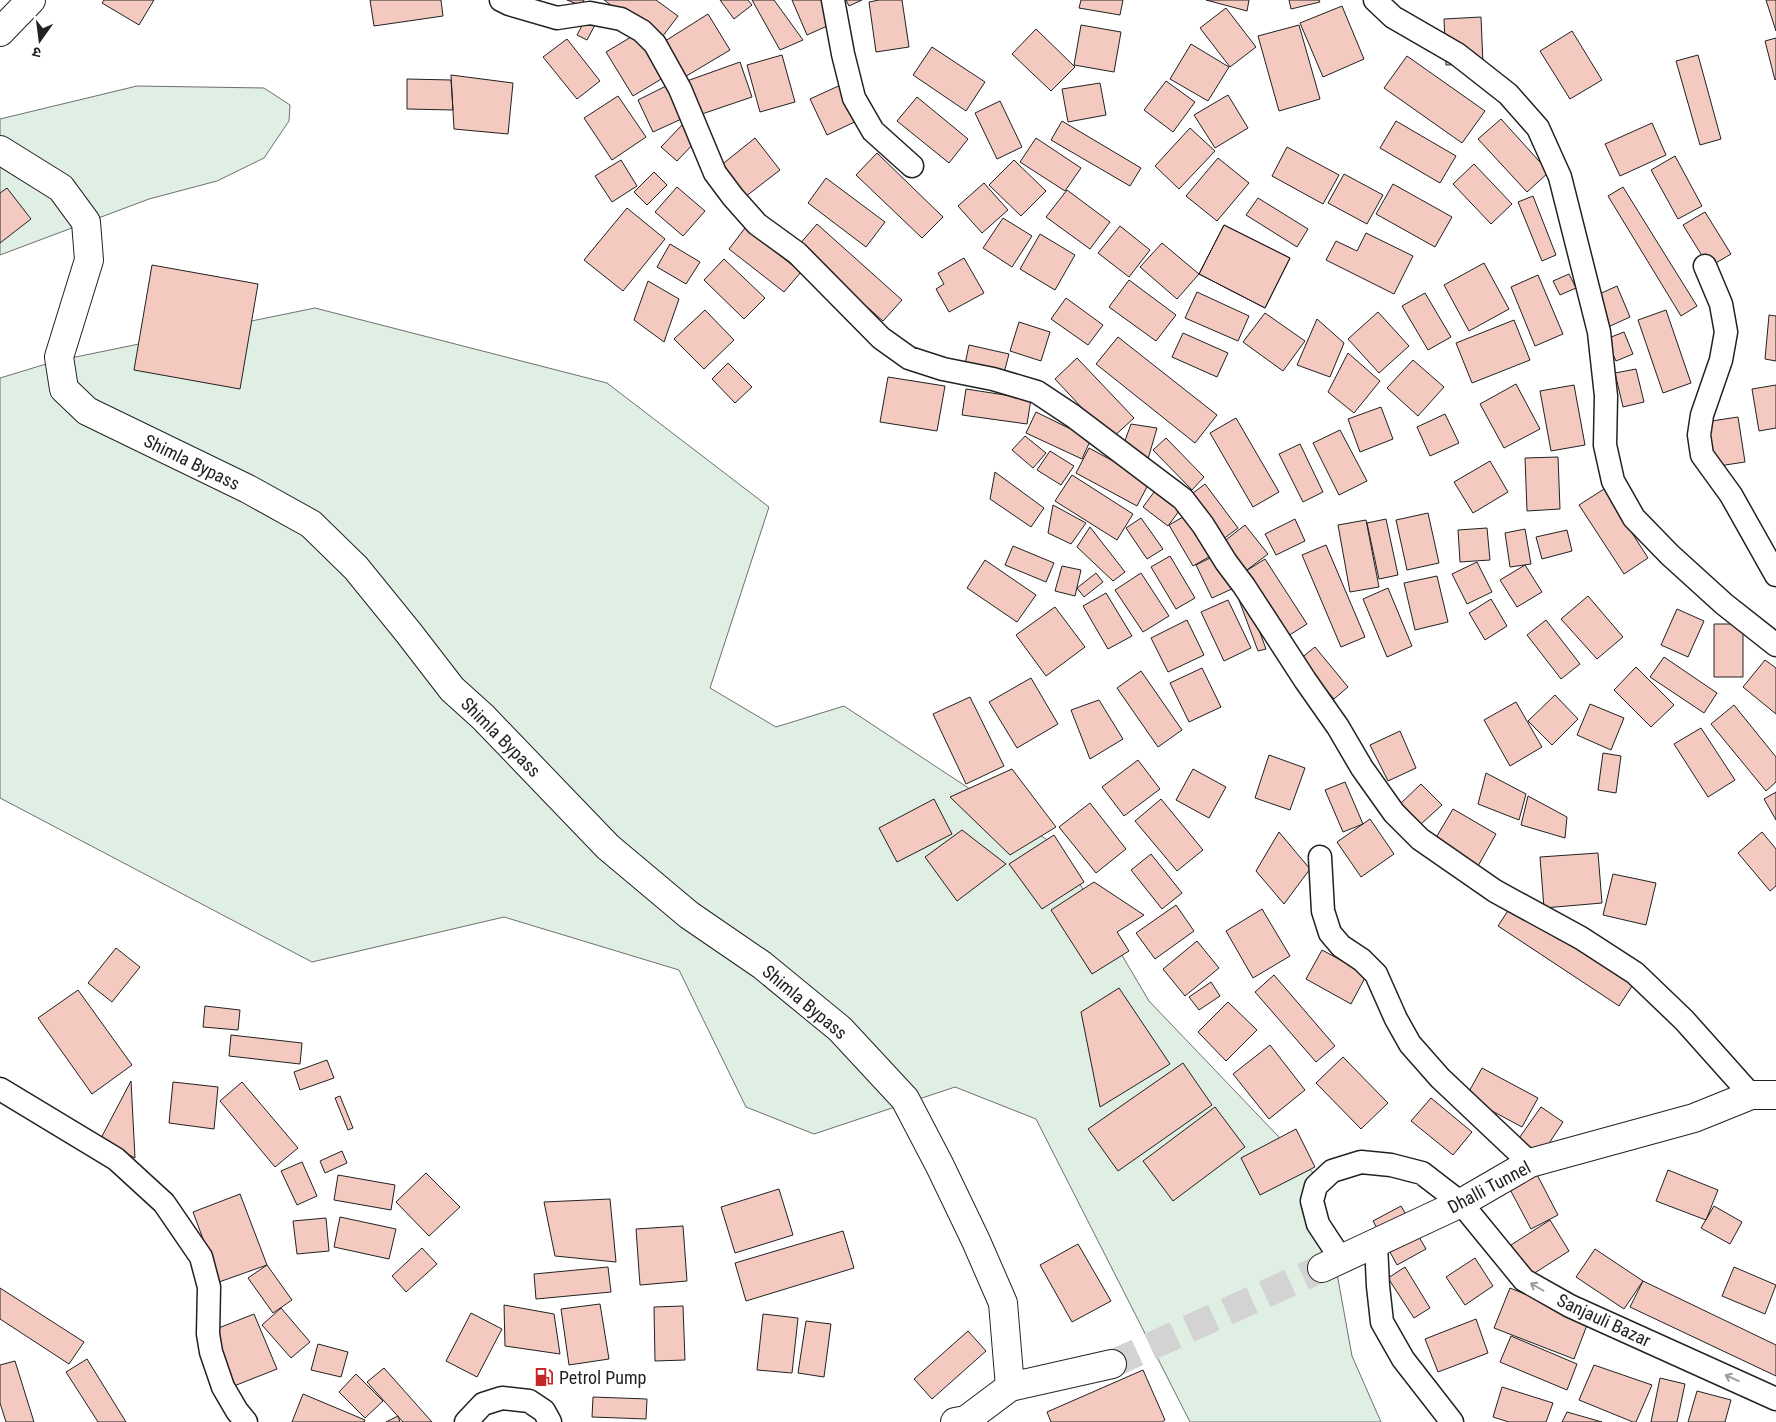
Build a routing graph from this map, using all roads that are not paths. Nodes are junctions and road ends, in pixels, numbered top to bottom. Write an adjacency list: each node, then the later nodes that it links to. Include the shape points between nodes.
1 (31, 0): 5 (main road)
2 (501, 0): 13 (street, via 557,18 590,13 621,20 642,31 654,44 680,89 715,173 757,224 797,253 882,338 909,358 926,364 1037,392 1183,499 1394,813 1420,839 1495,891 1581,938 1635,973)
3 (833, 0): 7 (street, via 854,98 873,131)
4 (1375, 0): 10 (street, via 1393,17 1457,54 1501,88 1538,128 1560,178 1599,332 1606,396 1605,445 1613,481 1634,518 1670,555)
5 (0, 32)
6 (0, 150): 19 (main road, Shimla Bypass, via 61,188 86,222 90,260 59,357 64,389 86,411 248,489 311,524 356,568 452,689 483,717 608,848 689,915 762,965 840,1029 905,1099 972,1232 1003,1303)
7 (912, 166)
8 (1705, 266): 9 (street, via 1721,304 1726,332 1721,360 1702,415 1699,435 1702,455 1731,495)
9 (1776, 575)
10 (1776, 645)
11 (1320, 857): 14 (street, via 1323,911 1330,933 1376,974 1410,1044 1440,1078)
12 (0, 1089): 21 (street, via 116,1159 164,1204 201,1257 209,1287 211,1352 223,1387)
13 (1763, 1095): 14 (main road, Dhalli Tunnel, via 1694,1118)
14 (1530, 1163): 15 (main road, Dhalli Tunnel)
15 (1461, 1203): 16 (main road, Dhalli Tunnel); 17 (street, Sanjauli Bazar, via 1422,1173 1391,1165 1361,1162 1332,1170 1316,1186 1312,1201); 20 (street, Sanjauli Bazar, one-way to 15, via 1570,1306 1524,1280)
16 (1376, 1244): 17 (main road, Dhalli Tunnel); 25 (street, via 1382,1322 1403,1359)
17 (1331, 1264)
18 (1112, 1364): 19 (main road)
19 (1010, 1387): 24 (main road, via 966,1420)
20 (1776, 1399)
21 (246, 1422)
22 (466, 1422): 23 (street, via 483,1404 502,1398 529,1401 544,1411)
23 (550, 1422)
24 (955, 1422)
25 (1452, 1422)

